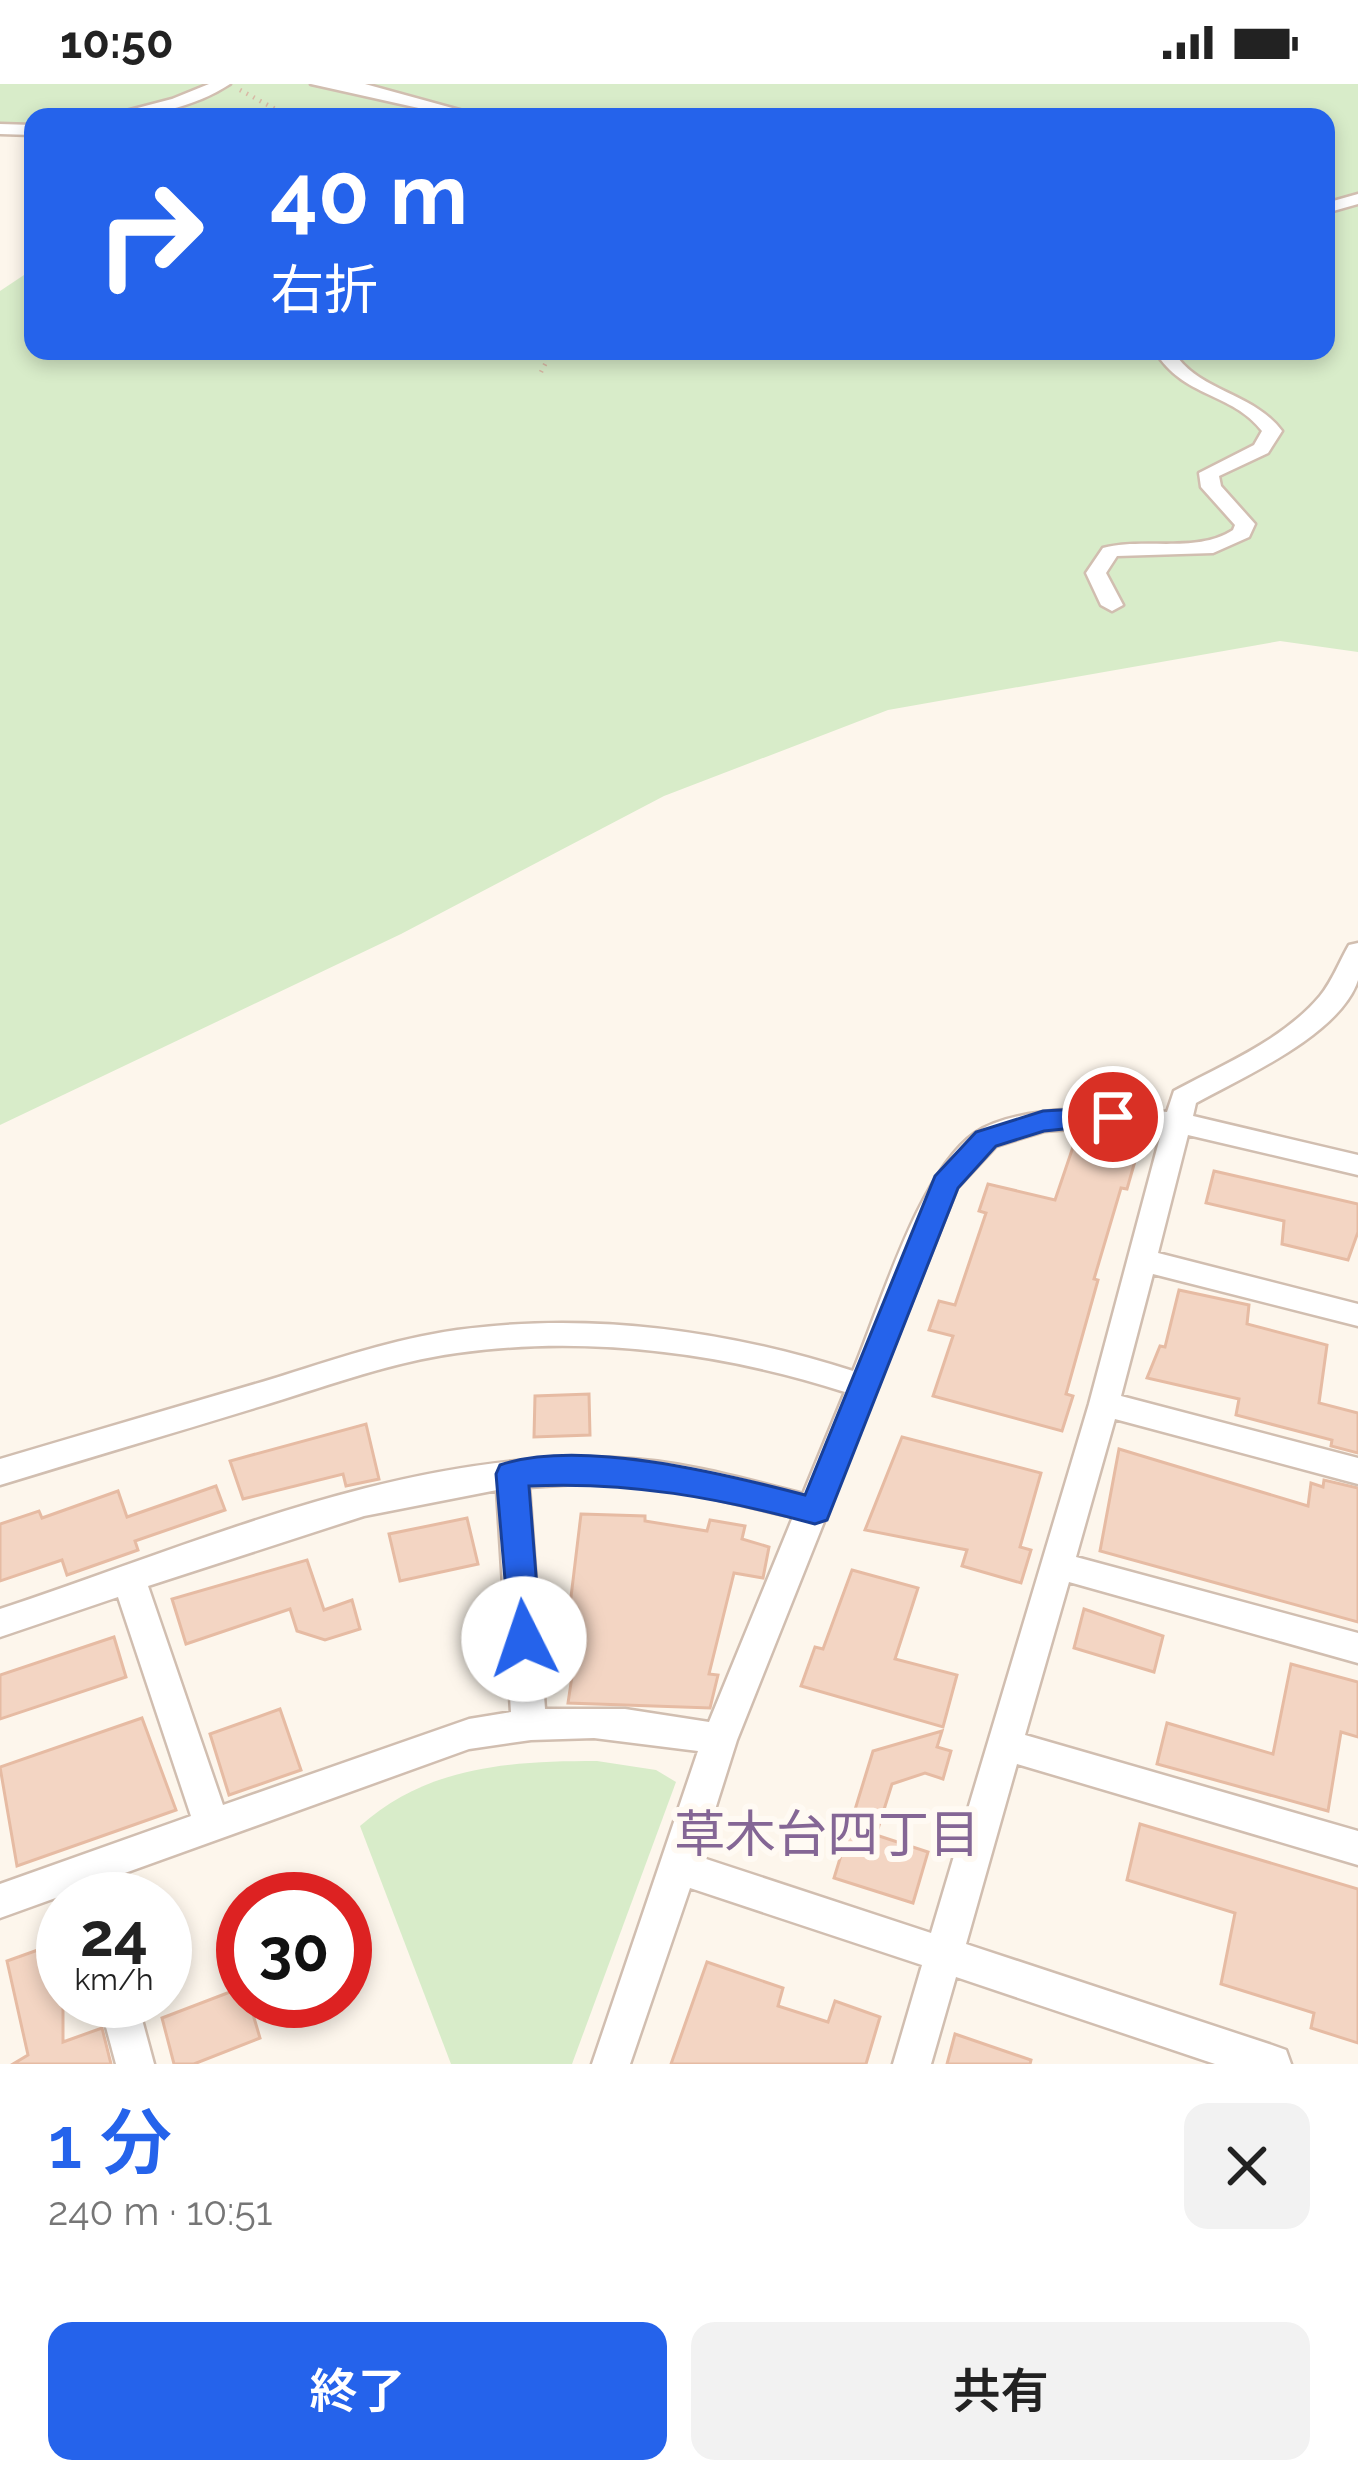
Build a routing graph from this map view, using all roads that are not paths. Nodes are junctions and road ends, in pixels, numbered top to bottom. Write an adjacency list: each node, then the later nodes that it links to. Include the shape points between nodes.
1 (319, 84): 4 (street)
2 (229, 86): 3 (street)
3 (153, 108)
4 (442, 108)
5 (1171, 360): 6 (street, via 1181,374 1257,412 1272,431 1261,449 1209,473 1210,488 1245,524 1242,533 1222,546 1109,553 1096,573)
6 (1112, 605)
7 (1358, 951): 8 (street, via 1348,980 1304,1029 1184,1098)
8 (1176, 1122): 9 (street); 10 (street); 12 (street, via 1043,1121 986,1139 945,1183)
9 (1358, 1166)
10 (1141, 1260): 11 (street); 13 (street)
11 (1358, 1315)
12 (862, 1386): 15 (street, via 719,1351 605,1337 504,1338 403,1351); 17 (street)
13 (1104, 1404): 14 (street); 18 (street)
14 (1358, 1471)
15 (0, 1472)
16 (512, 1474): 17 (street, via 617,1472 722,1486); 19 (street, via 311,1517); 22 (street)
17 (815, 1510): 23 (street)
18 (1057, 1565): 21 (street); 24 (street)
19 (130, 1582): 20 (street); 25 (street)
20 (0, 1623)
21 (1358, 1648)
22 (530, 1722): 23 (street); 25 (street, via 469,1734)
23 (719, 1741): 27 (street)
24 (1004, 1744): 26 (street); 31 (street)
25 (211, 1822): 28 (street)
26 (1358, 1848)
27 (680, 1868): 31 (street); 34 (street)
28 (115, 1872)
29 (36, 1895): 30 (street)
30 (0, 1901)
31 (943, 1958): 35 (street); 36 (street)
32 (125, 2028): 33 (street)
33 (135, 2064)
34 (611, 2064)
35 (912, 2064)
36 (1272, 2064)

